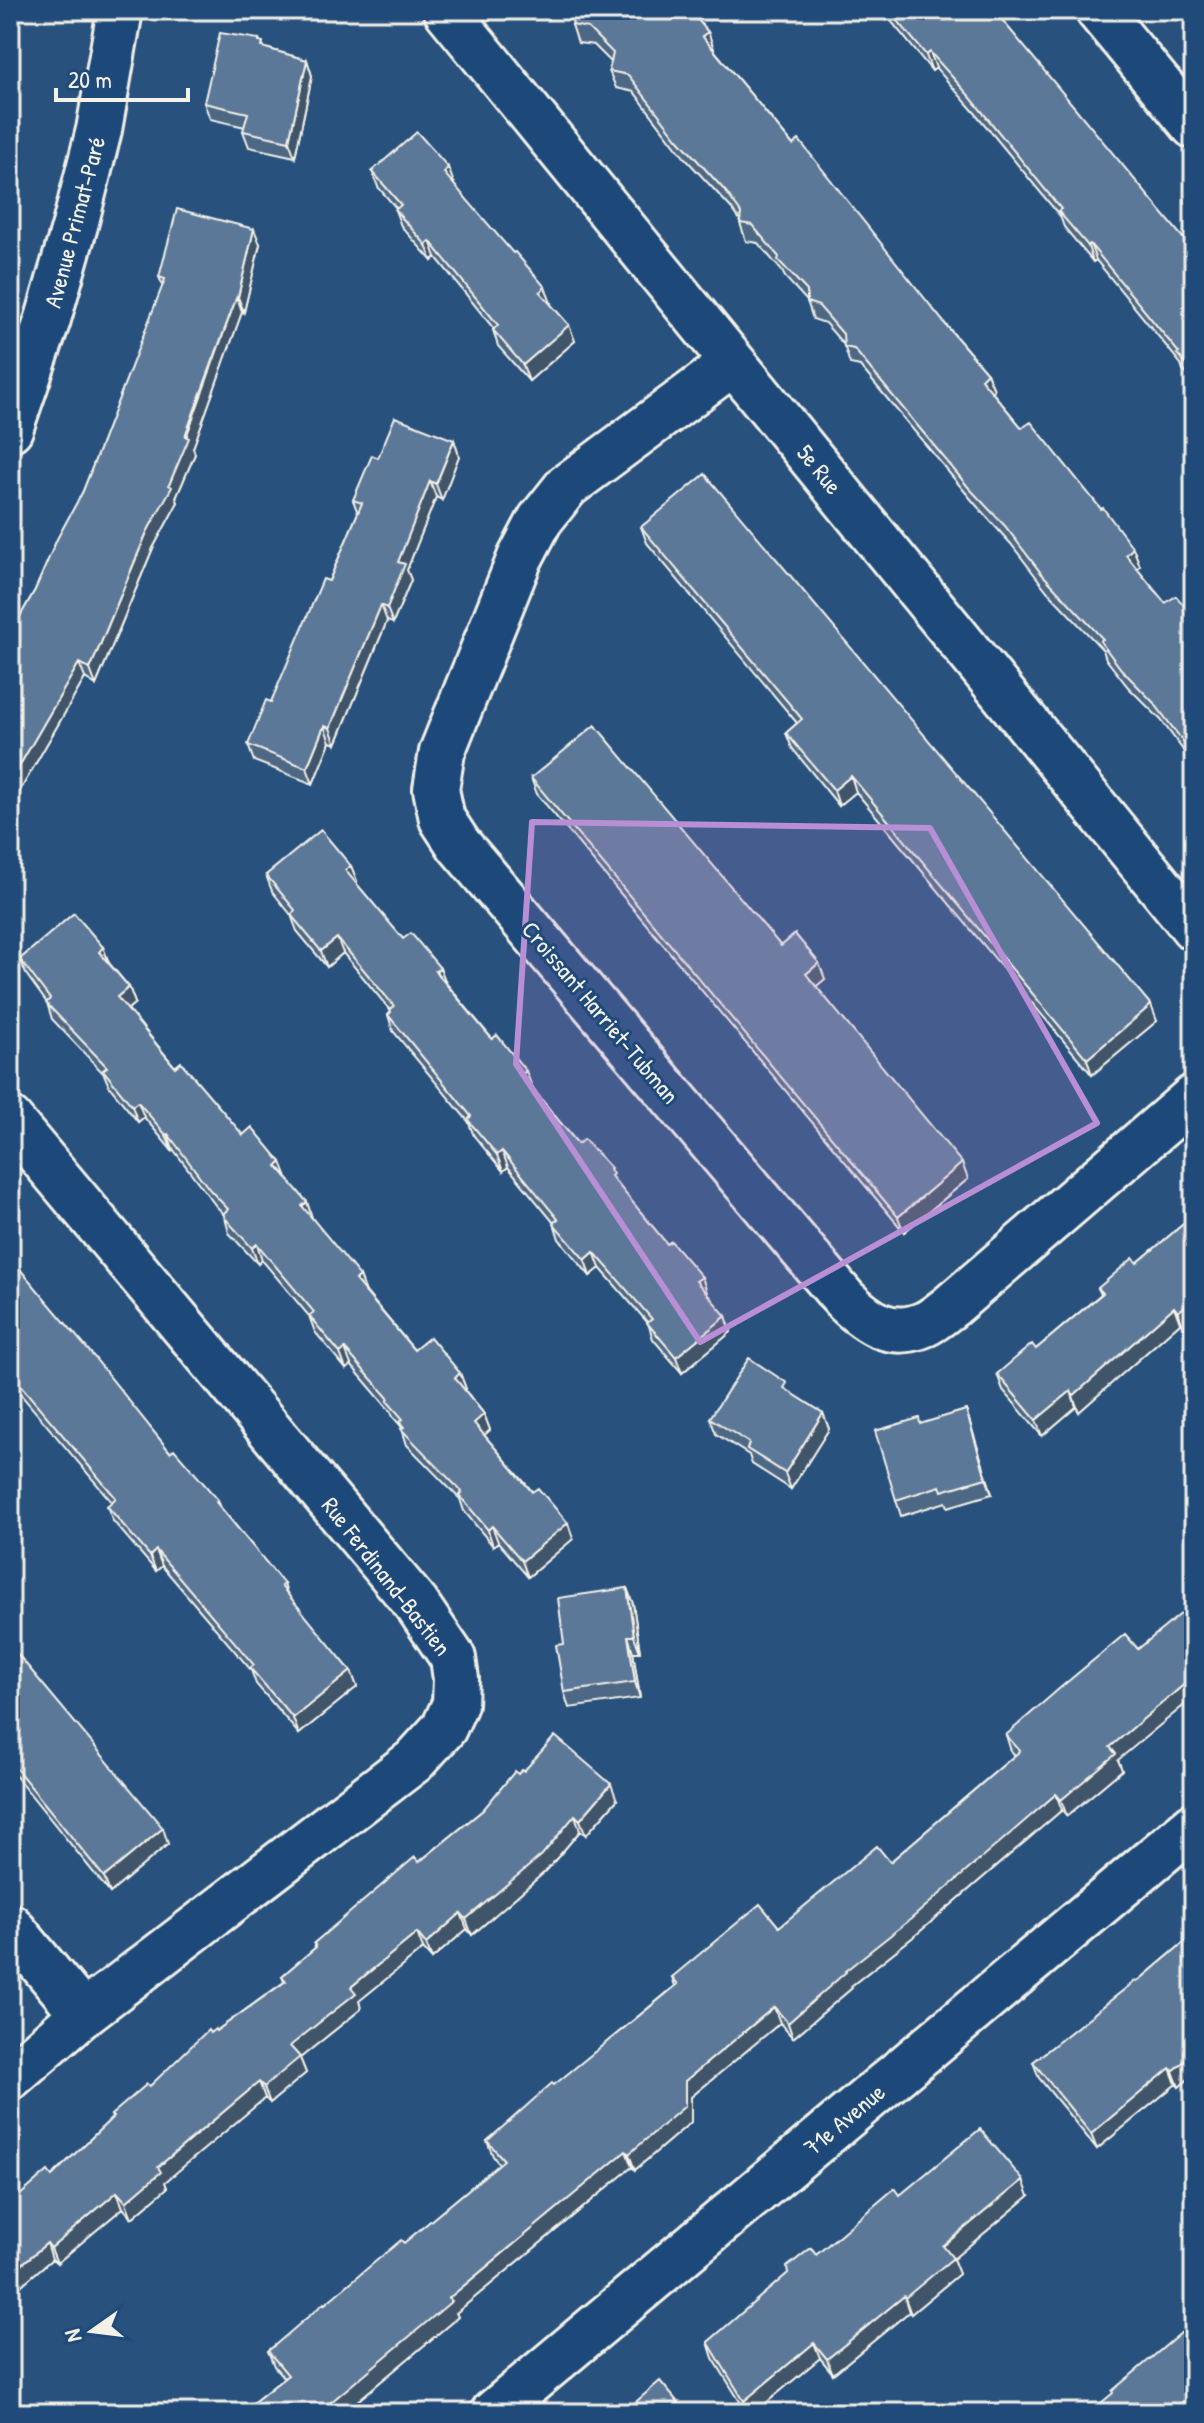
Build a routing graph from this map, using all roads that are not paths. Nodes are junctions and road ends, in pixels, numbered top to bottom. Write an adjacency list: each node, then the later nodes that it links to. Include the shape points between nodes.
1 (120, 10): 6 (street, Avenue Primat-Paré, via 99,130 75,225)
2 (446, 10): 5 (street, 5e Rue)
3 (1098, 10): 4 (street)
4 (1194, 126)
5 (733, 363): 7 (street, 5e Rue); 8 (street, Croissant Harriet-Tubman, via 567,486 540,520 442,752 436,789 442,819 845,1300 866,1320 894,1331 924,1325 951,1306)
6 (10, 429)
7 (1194, 928)
8 (1194, 1097)
9 (10, 1120): 12 (street, Rue Ferdinand-Bastien, via 417,1605 453,1658 456,1679 455,1704 444,1728 414,1761)
10 (1194, 1825): 14 (street, 71e Avenue)
11 (10, 1926): 12 (street)
12 (83, 2014): 13 (street, Rue Ferdinand-Bastien)
13 (10, 2077)
14 (493, 2413)

